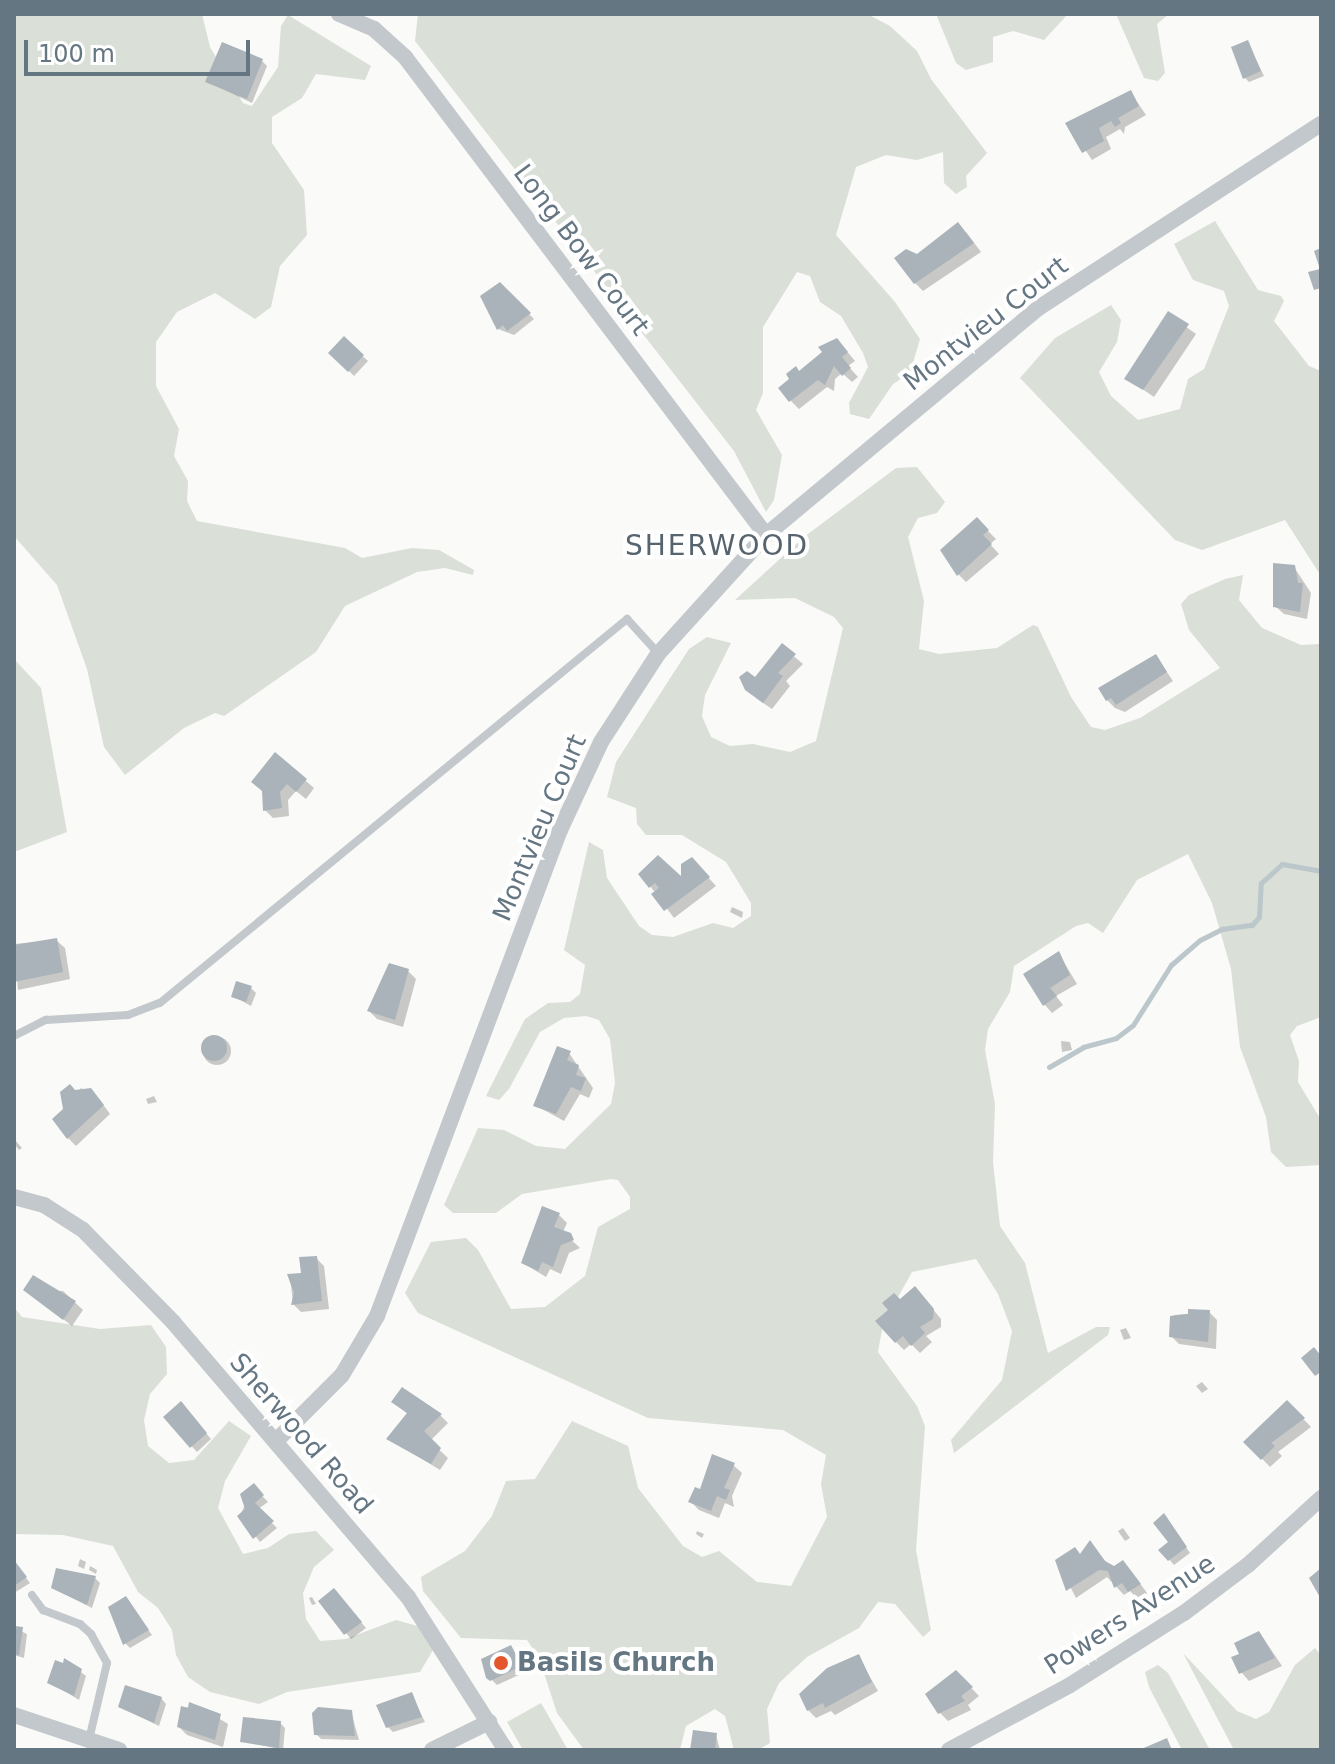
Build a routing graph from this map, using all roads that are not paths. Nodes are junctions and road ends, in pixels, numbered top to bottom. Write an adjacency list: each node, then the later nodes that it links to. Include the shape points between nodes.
1 (339, 14): 3 (street, Long Bow Court, via 374,29 405,57)
2 (1321, 124): 3 (street, Montvieu Court, via 1040,307)
3 (766, 535): 4 (street, Montvieu Court)
4 (658, 654): 5 (lane, via 627,619 160,1003 128,1015 46,1020); 7 (street, Montvieu Court, via 601,742 560,830 377,1316 331,1390)
5 (14, 1036)
6 (14, 1197): 7 (street, Sherwood Road, via 58,1212 97,1242)
7 (276, 1441): 11 (street, Sherwood Road, via 425,1619)
8 (1321, 1498): 16 (street, Powers Avenue, via 1248,1565 1175,1619 1061,1691)
9 (32, 1595): 12 (lane, via 43,1610 80,1624 107,1663)
10 (14, 1715): 12 (street)
11 (489, 1722): 14 (street); 15 (street, Sherwood Road)
12 (89, 1740): 13 (street)
13 (119, 1750)
14 (432, 1750)
15 (506, 1750)
16 (949, 1750)

